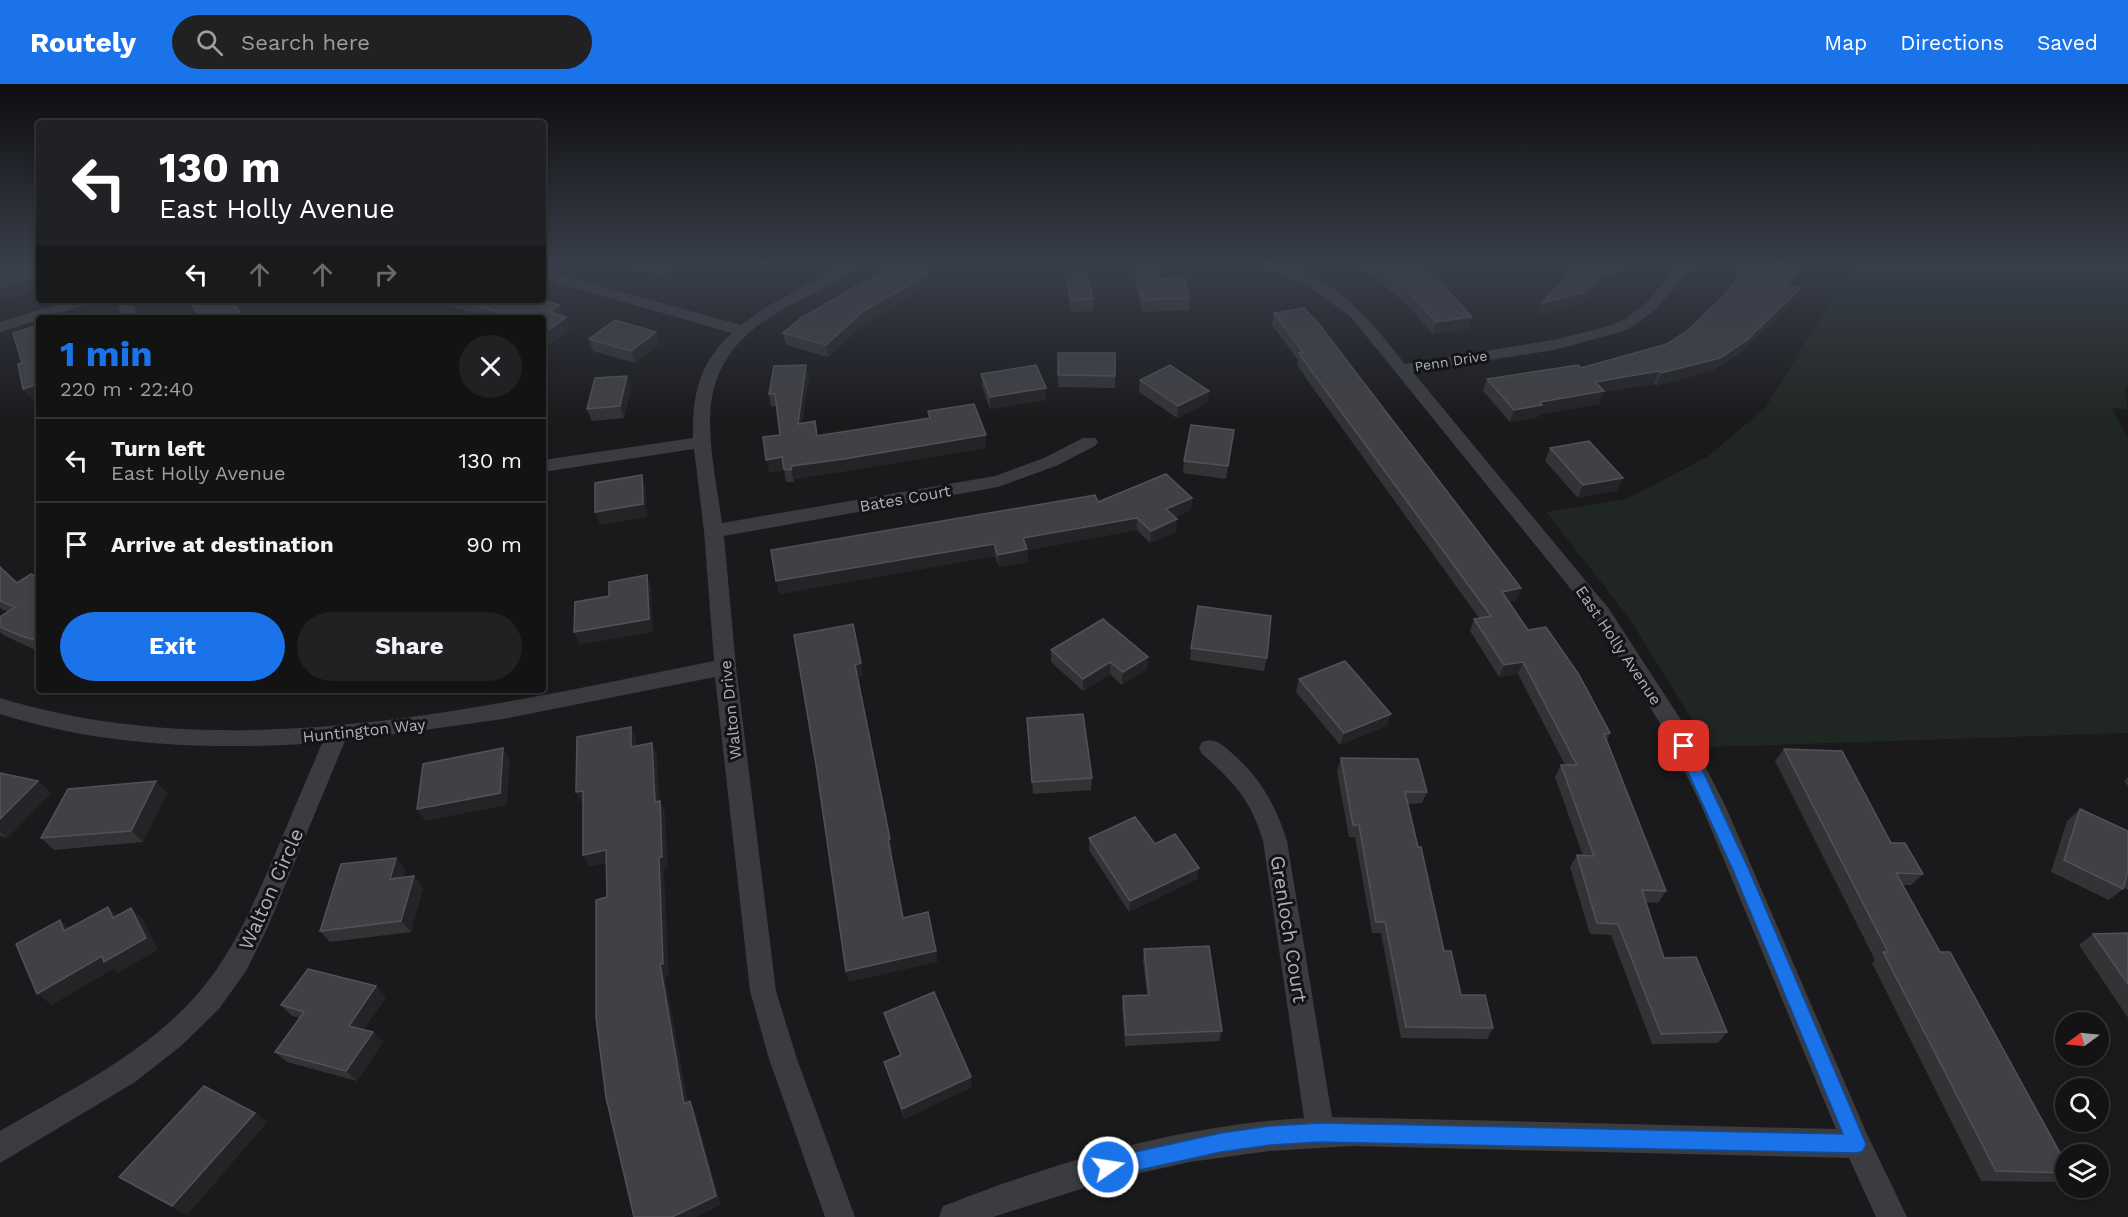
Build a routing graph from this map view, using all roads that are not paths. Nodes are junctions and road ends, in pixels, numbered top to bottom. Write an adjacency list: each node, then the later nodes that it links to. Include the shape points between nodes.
1 (30, 318): 6 (street)
2 (697, 318): 7 (street)
3 (761, 318): 7 (street, Walton Drive)
4 (1359, 318): 8 (street, East Holly Avenue)
5 (1636, 318): 8 (street, Penn Drive, via 1615,329 1554,345)
6 (0, 327)
7 (743, 331): 9 (street, Walton Drive, via 719,359 705,387)
8 (1402, 369): 18 (street, East Holly Avenue, via 1602,614 1675,729 1718,816)
9 (702, 442): 11 (street); 12 (street, Walton Drive)
10 (1089, 442): 12 (street, Bates Court, via 1050,462 998,481)
11 (546, 466)
12 (714, 531): 13 (street, Walton Drive)
13 (725, 667): 15 (street, Huntington Way, via 432,723); 20 (street, Walton Drive, via 763,991 786,1069)
14 (0, 706): 15 (street, Huntington Way, via 70,723 175,736)
15 (337, 734): 19 (street, Walton Circle, via 257,926 219,988 193,1017 155,1049)
16 (1210, 748): 17 (street, Grenloch Court, via 1243,776 1260,798 1273,831)
17 (1320, 1132): 18 (street); 21 (street, via 1270,1135 1169,1153 1041,1186)
18 (1857, 1144): 22 (street, East Holly Avenue)
19 (0, 1148)
20 (840, 1217)
21 (954, 1217)
22 (1892, 1217)

